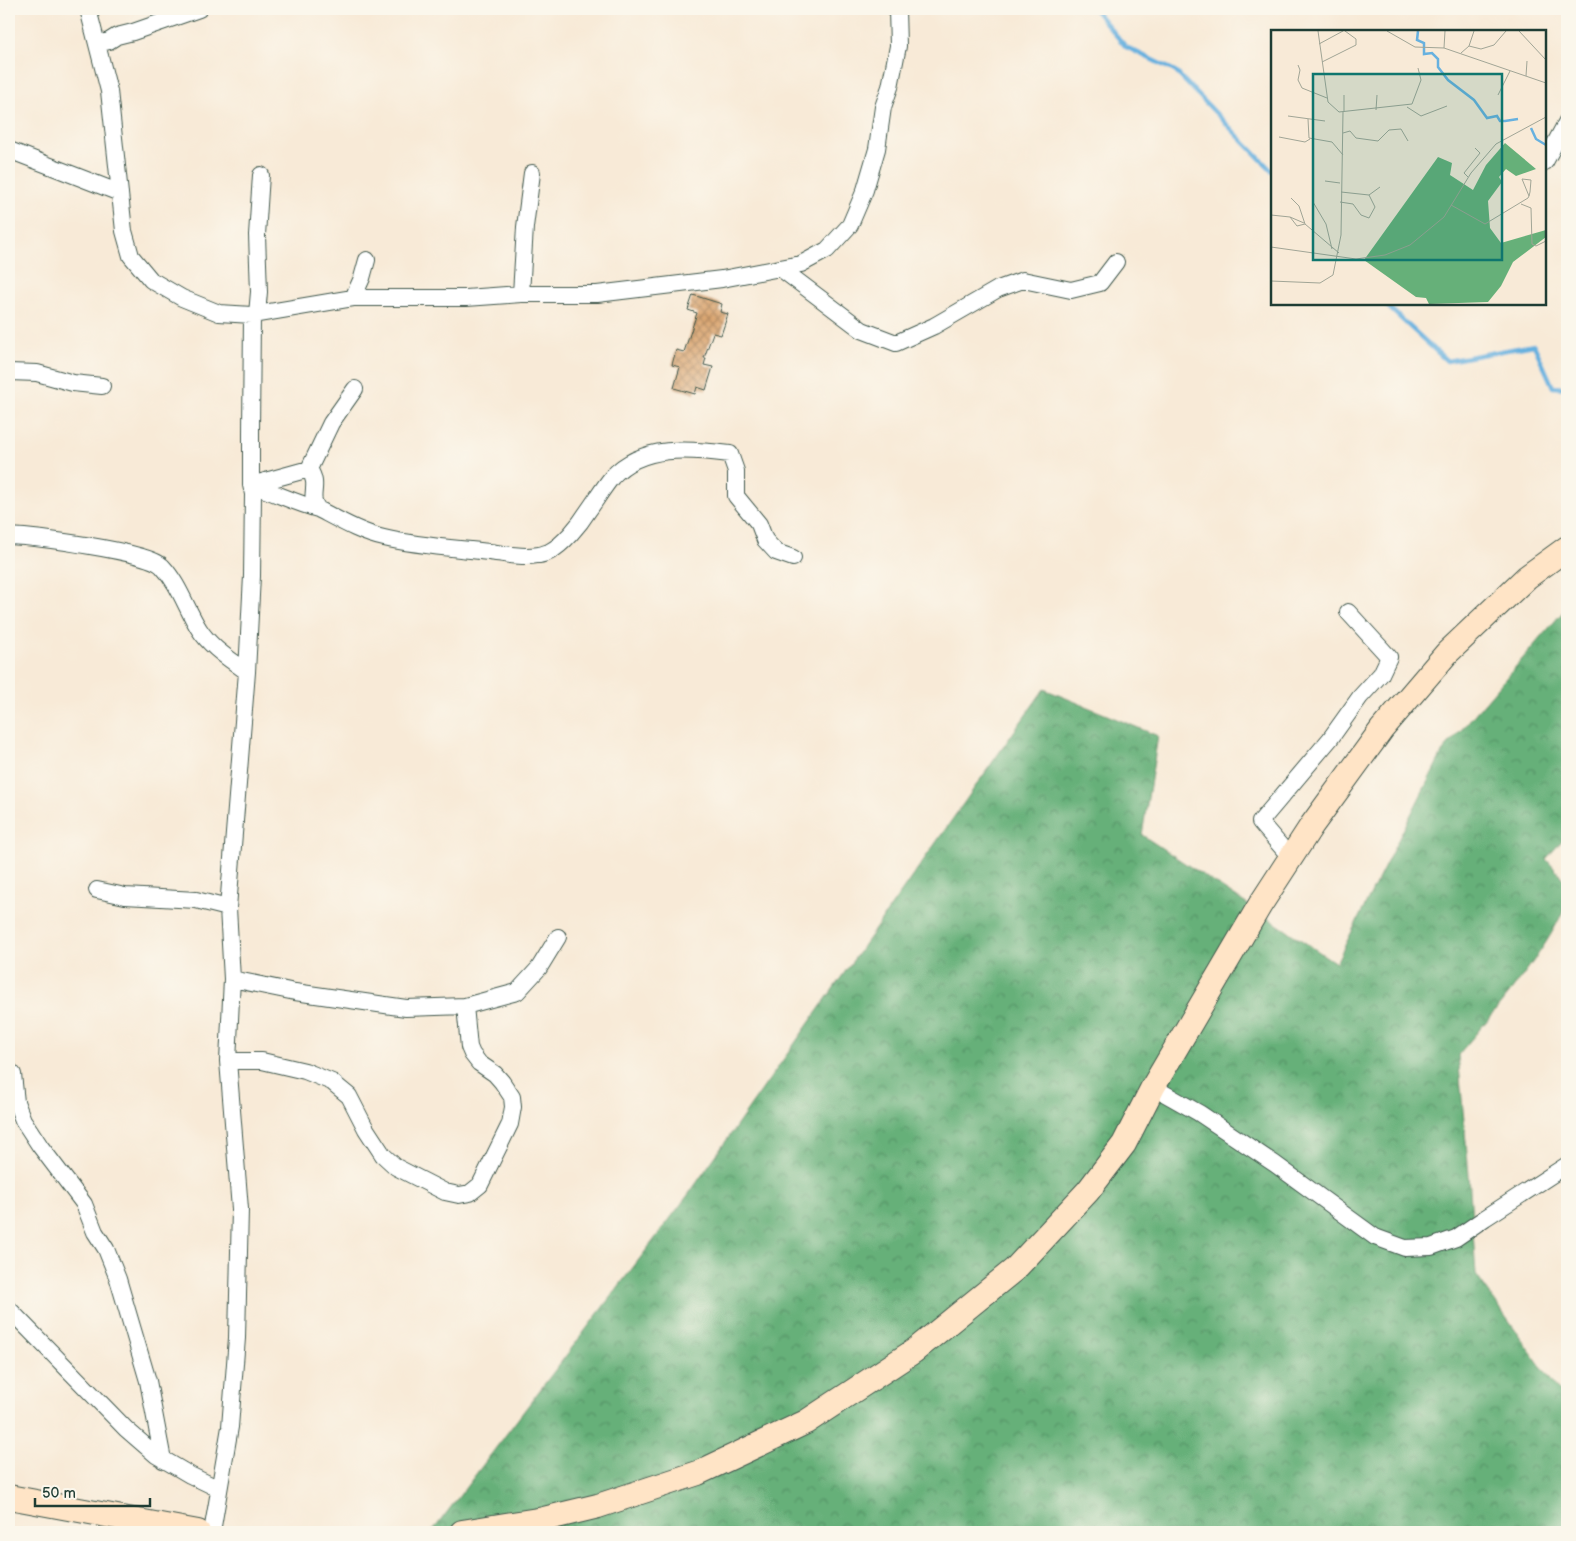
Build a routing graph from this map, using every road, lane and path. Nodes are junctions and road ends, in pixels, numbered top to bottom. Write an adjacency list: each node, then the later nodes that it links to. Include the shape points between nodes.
1 (88, 9): 4 (street)
2 (199, 9): 4 (street)
3 (897, 9): 13 (street, via 898,46 883,107 877,149 850,225 827,250 801,264)
4 (97, 44): 10 (street, via 109,91)
5 (1567, 121): 7 (street)
6 (9, 150): 10 (street)
7 (1546, 160)
8 (532, 173): 14 (street)
9 (261, 175): 16 (street, via 257,235 259,292)
10 (120, 193): 16 (street, via 124,231 131,256 151,280 182,298 219,313)
11 (367, 260): 15 (street)
12 (1116, 262): 13 (street, via 1100,283 1070,290 1023,280 1006,286 896,343 862,330)
13 (780, 268): 14 (street, via 722,279 596,294)
14 (521, 294): 15 (street, via 466,298)
15 (353, 298): 16 (street)
16 (255, 314): 21 (street)
17 (9, 372): 18 (street, via 37,372 74,384)
18 (102, 386)
19 (355, 388): 20 (street, via 331,423)
20 (309, 469): 21 (street); 22 (street, via 315,482 313,498)
21 (251, 485): 22 (street); 27 (street, via 252,576)
22 (318, 509): 25 (street, via 361,531 384,538 430,546 538,555 562,542 581,522 614,476 632,462 650,454 697,450 730,454 736,471 736,496 776,552)
23 (9, 536): 27 (street, via 59,541 143,557 160,564 176,584 200,631 214,648)
24 (1567, 548): 28 (main road, via 1527,577 1447,653 1382,729)
25 (793, 558)
26 (1348, 612): 28 (street, via 1389,657 1381,674 1260,822)
27 (247, 672): 30 (street)
28 (1291, 858): 36 (main road)
29 (97, 890): 30 (street, via 124,896 196,900)
30 (228, 908): 32 (street)
31 (558, 937): 33 (street, via 539,968 517,992)
32 (232, 979): 33 (street, via 406,1008); 34 (street)
33 (465, 1006): 34 (street, via 472,1054 502,1082 512,1097 513,1107 510,1124 480,1185 470,1193 445,1192 396,1167 366,1129 349,1096 332,1082 262,1060)
34 (228, 1061): 40 (street, via 240,1210 237,1338 230,1427)
35 (9, 1070): 39 (street, via 13,1074 16,1102 23,1120 84,1204 118,1279 148,1381)
36 (1153, 1087): 37 (street, via 1275,1164 1374,1237 1405,1248 1432,1247 1456,1238); 44 (main road, via 1124,1144 1106,1168 1015,1268 914,1351 806,1422 698,1473 598,1506 544,1519)
37 (1567, 1165)
38 (9, 1309): 39 (street, via 126,1429)
39 (163, 1460): 40 (street)
40 (220, 1489): 43 (street)
41 (9, 1497): 42 (main road)
42 (198, 1532)
43 (212, 1532)
44 (462, 1532)

